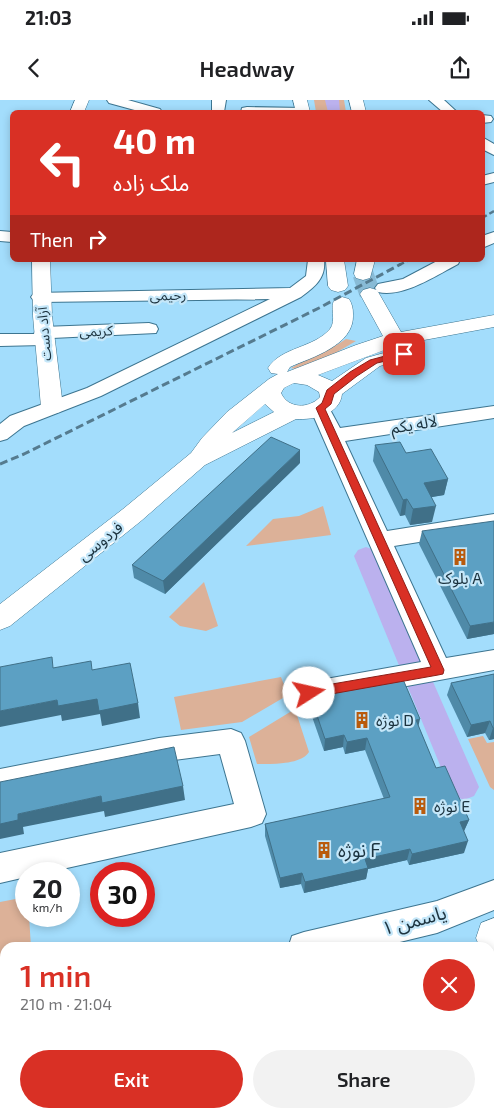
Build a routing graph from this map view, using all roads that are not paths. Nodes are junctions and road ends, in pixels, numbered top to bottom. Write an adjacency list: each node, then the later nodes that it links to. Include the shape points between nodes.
1 (114, 100): 2 (street)
2 (148, 110)
3 (41, 262): 9 (street, آزاد دست)
4 (316, 262): 8 (street, via 313,279)
5 (336, 262): 16 (street, via 344,316 340,330 282,363 278,370)
6 (448, 262): 7 (street, via 408,283)
7 (377, 291): 15 (street)
8 (295, 293): 9 (street, رحیمی); 18 (street, via 94,392)
9 (40, 297): 12 (street, آزاد دست)
10 (494, 321): 15 (street, فردوسی)
11 (149, 329): 12 (street, کریمی)
12 (43, 336): 14 (street, کریمی); 18 (street, آزاد دست)
13 (494, 337): 15 (street, فردوسی)
14 (0, 340)
15 (396, 340): 16 (street, فردوسی, via 363,348); 17 (street, فردوسی, via 374,362)
16 (281, 382): 17 (street, via 304,377 321,382); 19 (street, via 270,393 276,404); 24 (street, فردوسی, via 236,414)
17 (325, 400): 19 (street, via 312,411); 23 (street)
18 (52, 407): 21 (street)
19 (292, 412): 24 (street, فردوسی)
20 (494, 412): 23 (street, لاله یکم)
21 (6, 421): 22 (street)
22 (0, 434)
23 (333, 436): 26 (street)
24 (197, 460): 27 (street, فردوسی)
25 (494, 522): 26 (street)
26 (381, 540): 29 (street)
27 (0, 619)
28 (494, 660): 29 (street)
29 (433, 671): 30 (street)
30 (309, 693)
31 (0, 782): 32 (street, via 159,750 231,741 251,814)
32 (0, 868)
33 (494, 895): 34 (street, یاسمن ۱, via 437,917)
34 (330, 942)

